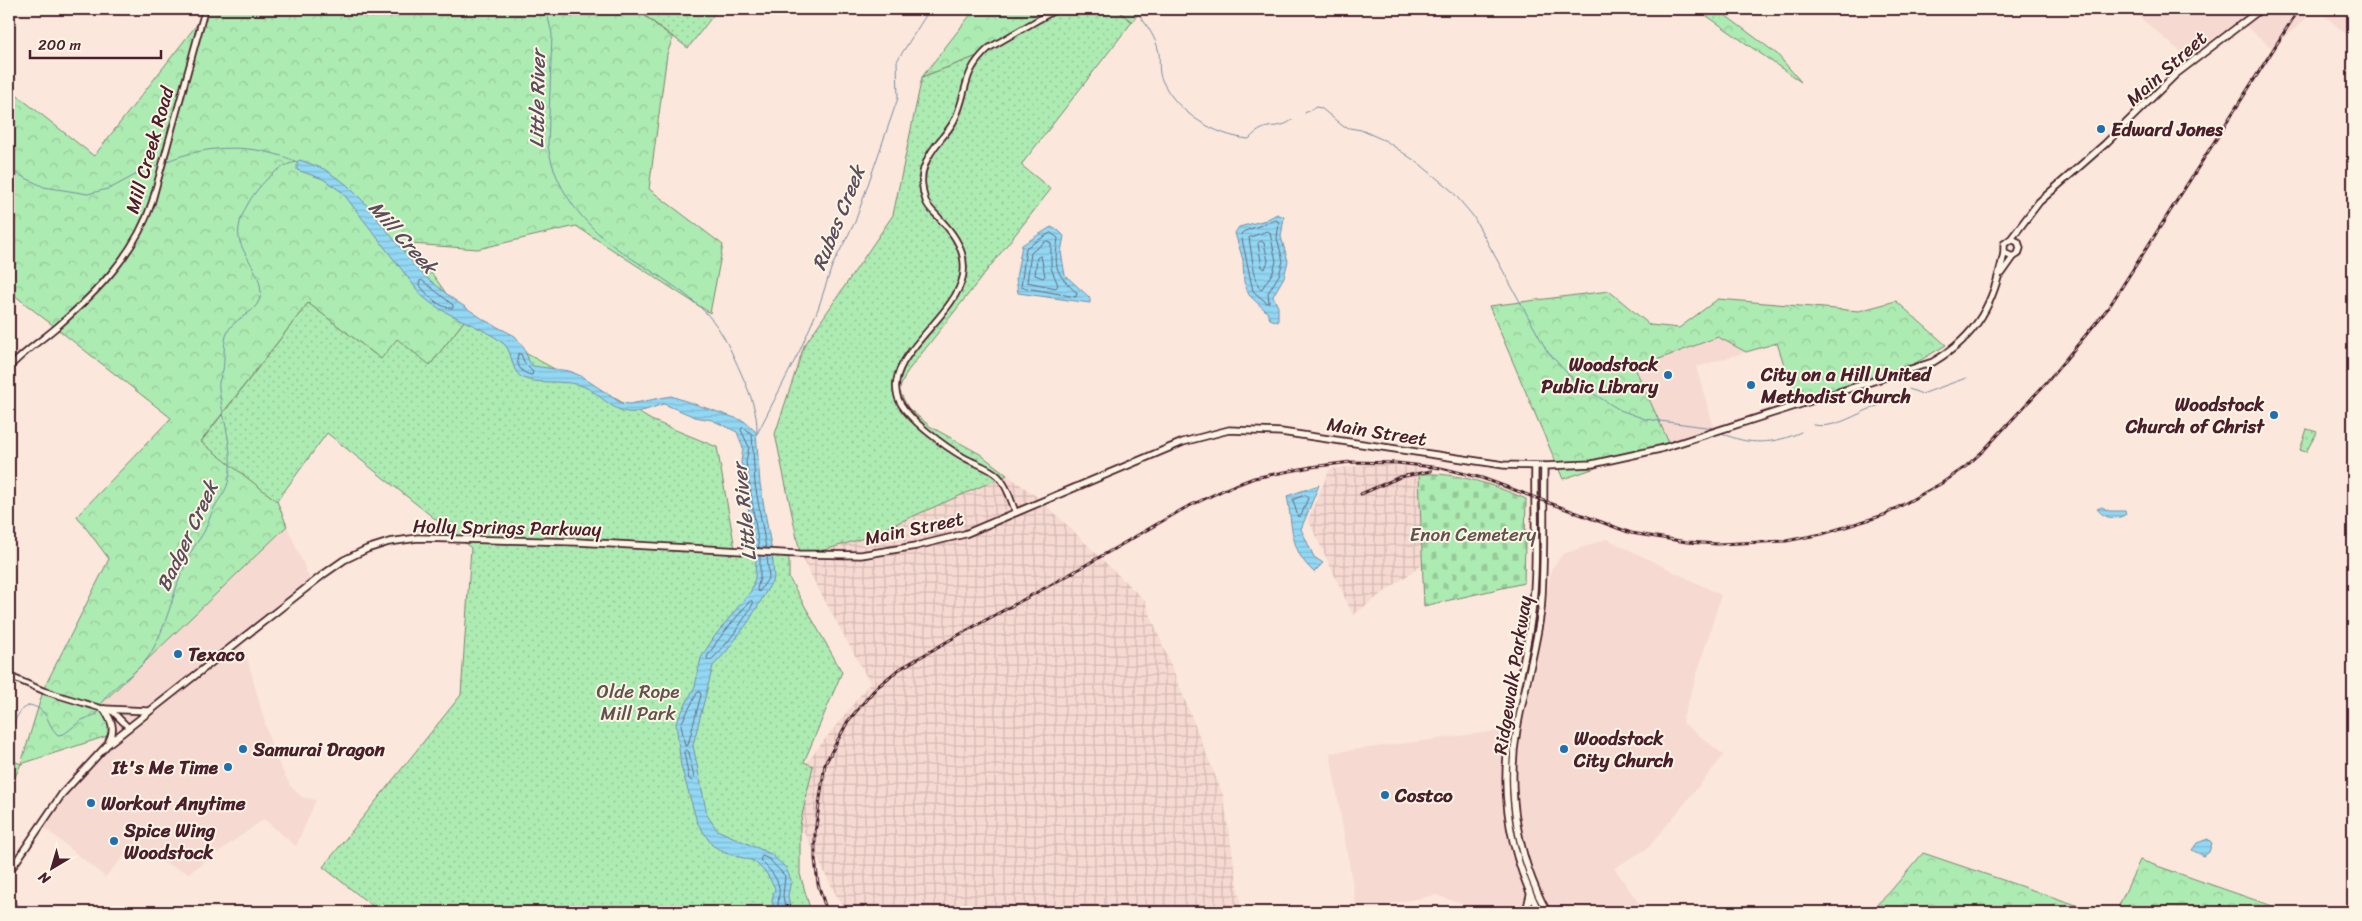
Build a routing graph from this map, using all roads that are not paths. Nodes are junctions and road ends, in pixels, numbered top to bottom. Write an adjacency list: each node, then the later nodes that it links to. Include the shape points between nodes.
1 (205, 9): 10 (street, Mill Creek Road, via 146,219 129,250 110,274)
2 (1057, 9): 13 (street, via 980,56 967,75 955,119 924,165 922,182 927,204 959,243 964,257 963,275 955,299 902,365 896,380 897,397 904,411 957,453 994,472 1004,484)
3 (2262, 9): 4 (main road, Main Street, via 2176,74)
4 (2028, 216): 5 (main road, Main Street); 6 (main road, Main Street, via 2019,237)
5 (2011, 239): 6 (main road); 7 (main road, Main Street, via 2004,244)
6 (2020, 246): 8 (main road, Main Street)
7 (2004, 253): 8 (main road); 9 (main road, Main Street)
8 (2014, 256): 9 (main road, Main Street)
9 (1999, 279): 12 (main road, Main Street, via 1984,314 1969,335 1947,354 1924,366 1635,455 1592,464)
10 (9, 368)
11 (1535, 466): 12 (main road, Main Street); 13 (main road, Main Street, via 1482,462 1281,432 1229,430 1183,442); 21 (main road, Ridgewalk Parkway, via 1532,608 1506,770 1512,839)
12 (1544, 466): 24 (main road, Ridgewalk Parkway, via 1541,609 1517,728 1513,784 1520,841)
13 (1016, 513): 14 (main road, Main Street, via 965,534 860,555)
14 (714, 549): 17 (main road, Holly Springs Parkway, via 473,538 418,538 379,545 353,555 324,574)
15 (9, 676): 16 (street, via 44,692)
16 (104, 709): 17 (main road); 18 (street); 19 (main road, via 113,723)
17 (148, 711): 18 (main road, Holly Springs Parkway)
18 (128, 727): 19 (main road, Holly Springs Parkway)
19 (108, 744): 20 (main road, Holly Springs Parkway, via 54,803)
20 (9, 872)
21 (1530, 893): 22 (main road); 23 (main road, Ridgewalk Parkway)
22 (1526, 912)
23 (1539, 912)
24 (1547, 912)

